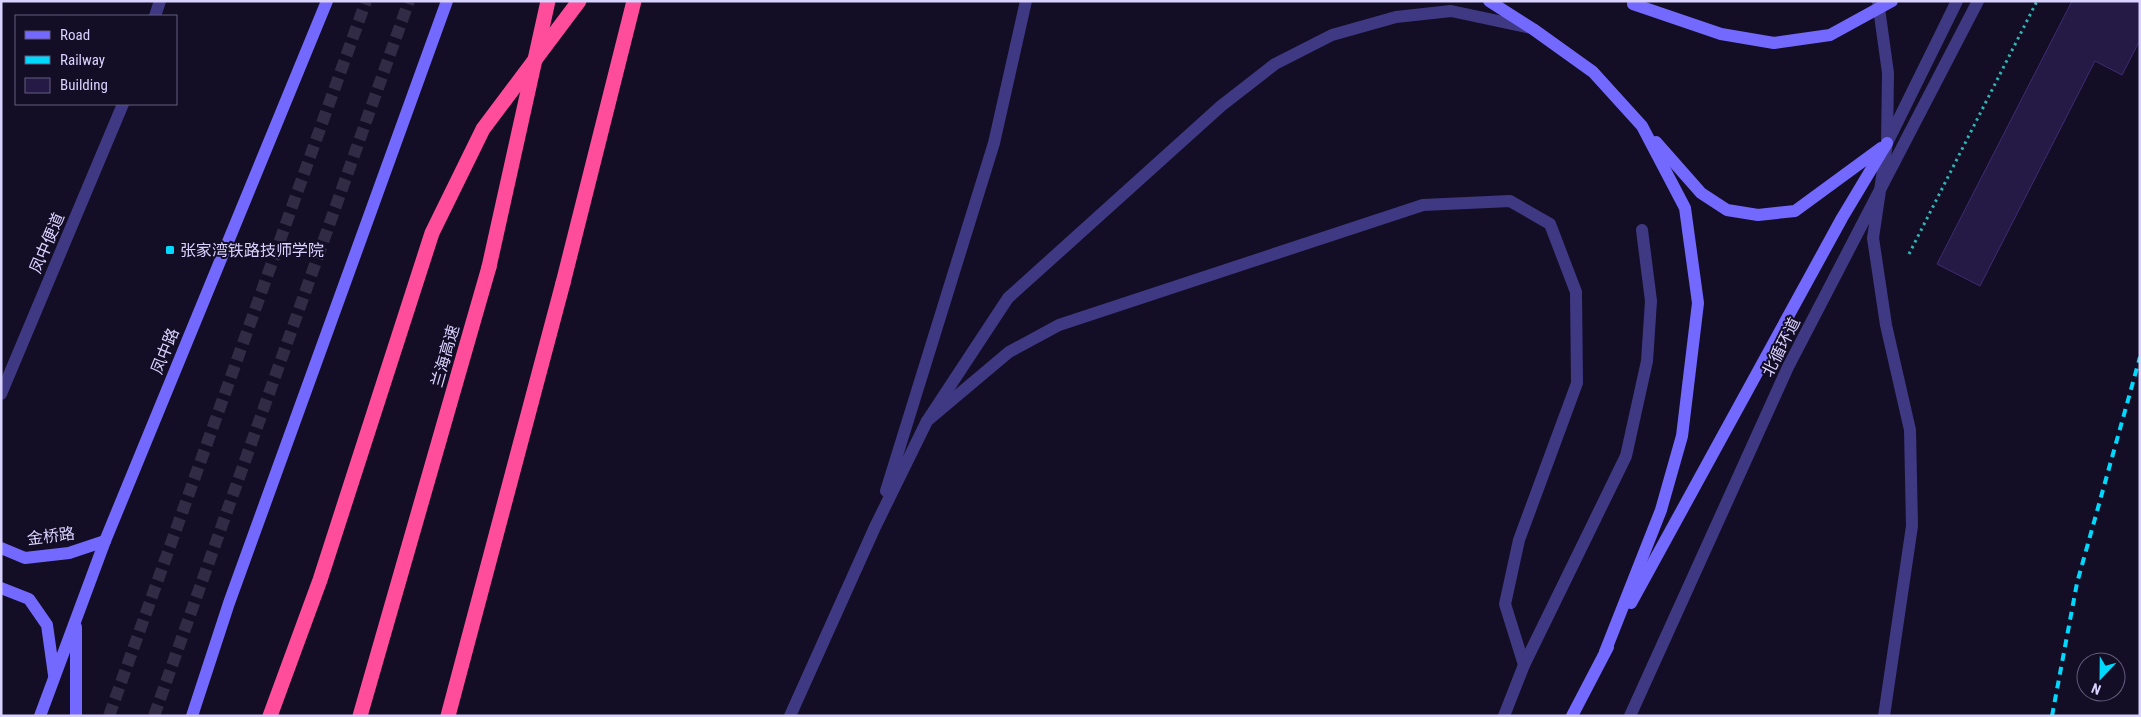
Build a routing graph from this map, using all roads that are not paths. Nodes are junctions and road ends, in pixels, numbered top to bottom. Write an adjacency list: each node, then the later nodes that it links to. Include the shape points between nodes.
1 (160, 1): 14 (street)
2 (327, 1): 23 (main road, 凤中路)
3 (447, 1): 32 (main road, via 228,603)
4 (548, 1): 34 (highway, 兰海高速, bridge, via 488,267)
5 (579, 1): 33 (highway, via 483,129 432,234 320,580)
6 (634, 1): 35 (highway, bridge)
7 (1026, 1): 22 (street, via 994,142)
8 (1490, 1): 15 (main road)
9 (1878, 1): 18 (street, via 1888,73)
10 (1892, 1): 13 (main road, bridge, via 1830,35 1774,43 1721,34)
11 (1957, 1): 18 (street)
12 (1978, 1): 39 (street, 北循环道, bridge, via 1788,367)
13 (1630, 3)
14 (155, 15)
15 (1533, 29): 17 (main road, via 1593,72); 21 (street, via 1451,11 1396,17 1332,35 1275,64 1221,106 1008,298)
16 (123, 105): 20 (street, 凤中便道)
17 (1642, 126): 18 (main road, via 1701,193 1727,210 1758,215 1795,212); 27 (main road, via 1685,208 1698,304 1682,436 1661,510)
18 (1887, 143): 27 (main road, via 1837,227); 40 (street, via 1873,238 1886,325 1910,430 1912,526)
19 (1642, 230): 28 (street, via 1651,301 1647,361 1626,456)
20 (2, 392)
21 (927, 421): 22 (street); 28 (street, via 1009,352 1060,325 1423,205 1510,201 1550,224 1576,292 1577,383 1519,540 1505,604)
22 (875, 527): 36 (street)
23 (105, 541): 24 (main road, 金桥路, via 70,553 26,558); 26 (main road, 凤中路)
24 (1, 548)
25 (1, 588): 29 (main road, via 29,599 47,625)
26 (77, 617): 29 (main road, 凤中路); 31 (main road)
27 (1605, 652): 38 (main road)
28 (1524, 664): 37 (street)
29 (54, 678): 30 (main road, 凤中路)
30 (40, 716)
31 (76, 716)
32 (192, 716)
33 (270, 716)
34 (360, 716)
35 (448, 716)
36 (790, 716)
37 (1504, 716)
38 (1572, 716)
39 (1630, 716)
40 (1884, 716)

